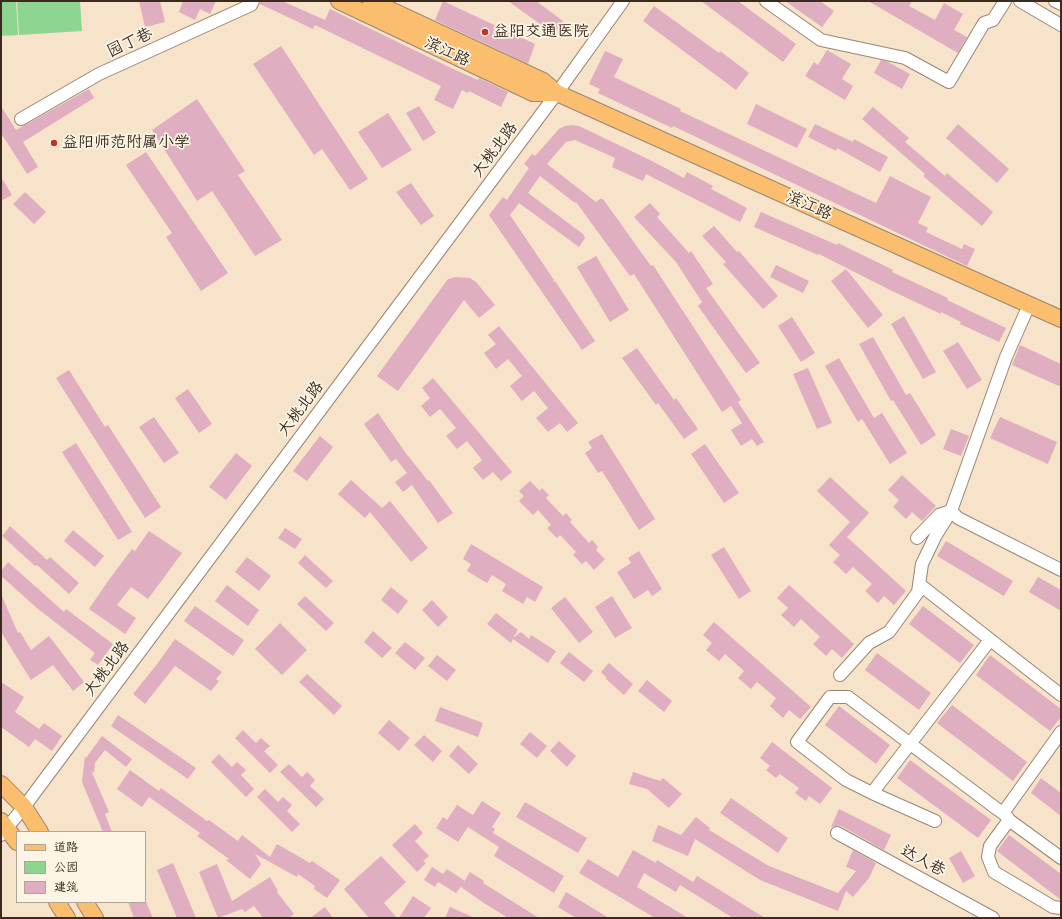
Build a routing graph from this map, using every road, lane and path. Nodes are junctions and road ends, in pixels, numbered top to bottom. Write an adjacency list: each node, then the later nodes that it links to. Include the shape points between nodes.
1 (253, 1): 12 (street, 园丁巷, via 251,5 99,74)
2 (338, 1): 11 (main road, 滨江路, via 534,93)
3 (371, 1): 11 (main road, 滨江路, via 543,81)
4 (623, 1): 11 (street, 大桃北路)
5 (766, 1): 6 (street, via 821,40 906,58 949,82 984,23 993,20)
6 (1005, 1)
7 (1020, 1): 10 (street)
8 (1055, 1): 9 (street)
9 (1061, 4)
10 (1061, 24)
11 (557, 93): 13 (main road, 滨江路); 26 (street, 大桃北路)
12 (21, 119)
13 (1029, 305): 14 (main road, 滨江路); 15 (street, via 1006,358)
14 (1061, 320)
15 (951, 510): 16 (street, via 939,514); 17 (street, via 958,518); 18 (street, via 922,564)
16 (916, 538)
17 (1061, 570)
18 (919, 584): 19 (street); 20 (street, via 918,592 889,632 869,643)
19 (990, 640): 21 (street); 23 (street)
20 (840, 675)
21 (1061, 695)
22 (1061, 732): 27 (street)
23 (910, 744): 25 (street); 25 (street, via 848,697 830,697 796,742 846,780); 27 (street)
24 (1, 784): 26 (main road)
25 (872, 793): 28 (street)
26 (24, 807): 29 (street, 大桃北路); 30 (main road)
27 (1006, 816): 33 (street); 36 (street, via 990,846 988,857 994,872 1053,907)
28 (935, 822)
29 (3, 828): 32 (main road)
30 (39, 831)
31 (837, 833): 39 (street, 达人巷)
32 (16, 841)
33 (1061, 858)
34 (58, 903): 37 (main road)
35 (86, 903): 38 (main road)
36 (1061, 908)
37 (67, 918)
38 (95, 918)
39 (993, 918)

